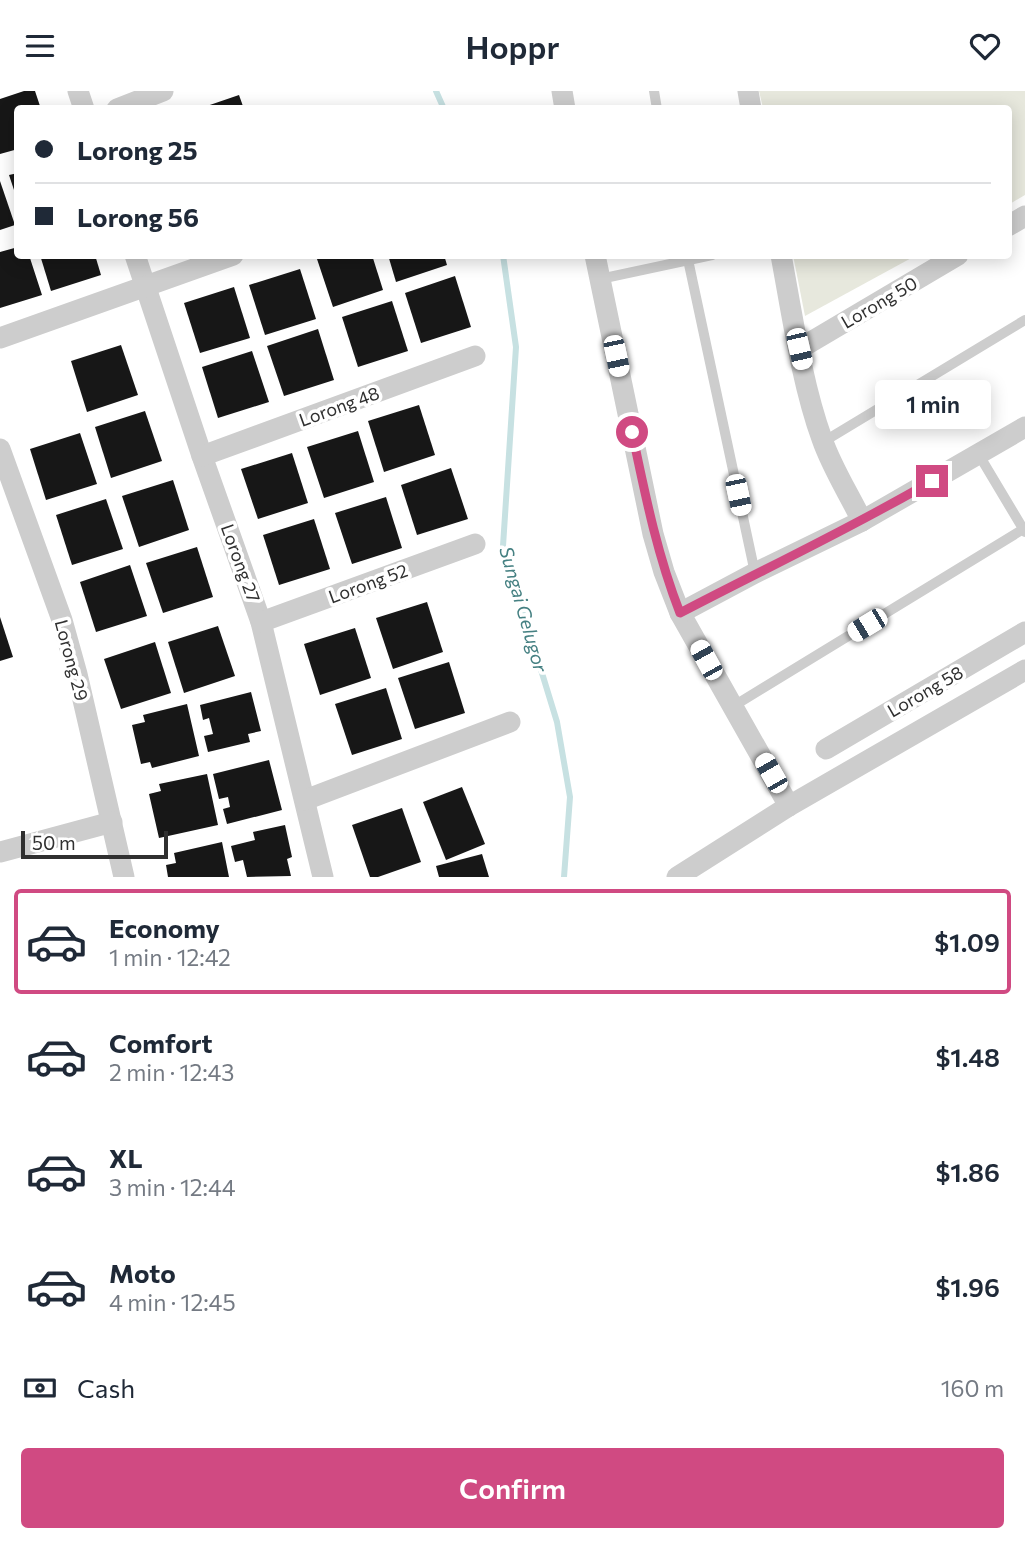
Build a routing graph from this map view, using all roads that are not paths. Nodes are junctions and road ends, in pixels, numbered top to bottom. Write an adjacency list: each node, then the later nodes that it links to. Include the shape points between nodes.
1 (163, 91): 2 (street)
2 (127, 105)
3 (136, 259): 11 (street, Lorong 27)
4 (222, 259): 11 (street)
5 (596, 259): 10 (street)
6 (683, 259): 10 (lane)
7 (687, 259): 24 (lane)
8 (782, 259): 14 (street)
9 (951, 259): 14 (street, Lorong 50)
10 (600, 279): 25 (street, via 653,534)
11 (146, 286): 13 (street); 20 (street, Lorong 27)
12 (1025, 320): 17 (lane)
13 (0, 338)
14 (799, 349): 17 (street)
15 (475, 356): 20 (street, Lorong 48)
16 (1025, 427): 19 (street)
17 (823, 442): 21 (street)
18 (0, 449): 36 (street, Lorong 29, via 62,620)
19 (979, 455): 21 (street); 22 (lane)
20 (202, 456): 26 (street, Lorong 27)
21 (862, 521): 24 (street)
22 (1024, 530): 29 (lane)
23 (475, 544): 26 (street, Lorong 52)
24 (755, 573): 25 (street)
25 (680, 613): 29 (street)
26 (261, 622): 34 (street, Lorong 27)
27 (1025, 632): 30 (street, Lorong 58)
28 (1025, 670): 32 (street)
29 (732, 707): 35 (street)
30 (893, 709): 32 (street); 33 (street, Lorong 58)
31 (510, 722): 34 (street)
32 (910, 737): 35 (street)
33 (826, 749)
34 (305, 800): 39 (street, Lorong 27)
35 (789, 806): 40 (street)
36 (111, 822): 37 (street); 38 (street, Lorong 29)
37 (0, 852)
38 (124, 877)
39 (323, 877)
40 (677, 877)

